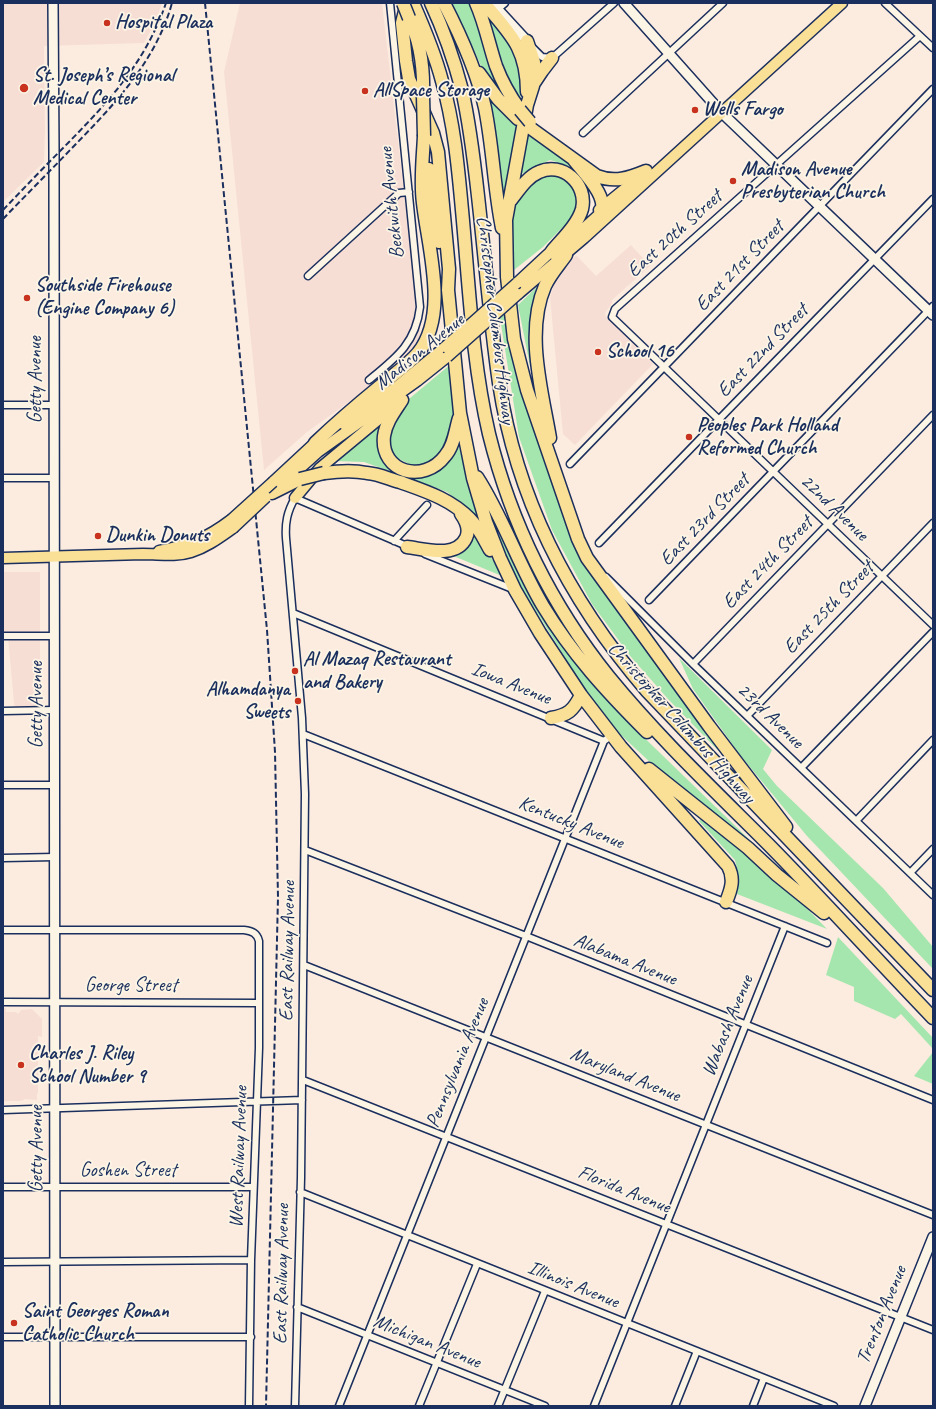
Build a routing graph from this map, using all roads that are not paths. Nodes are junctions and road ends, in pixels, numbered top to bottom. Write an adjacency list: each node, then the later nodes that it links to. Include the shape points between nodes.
1 (53, 3): 49 (street, Getty Avenue)
2 (390, 3): 30 (street, Beckwith Avenue)
3 (431, 3): 103 (highway, Christopher Columbus Highway, via 449,48 468,120 496,361 504,409 522,476 547,541 593,622 632,674)
4 (444, 3): 18 (highway)
5 (476, 3): 23 (highway, via 506,90)
6 (484, 3): 23 (highway, via 520,51 526,71)
7 (614, 3): 19 (street)
8 (624, 3): 17 (street)
9 (723, 3): 17 (street)
10 (842, 3): 22 (main road, Madison Avenue)
11 (885, 3): 14 (street)
12 (407, 4): 26 (highway, bridge, via 421,51 424,73); 41 (highway, via 402,29 409,79 433,133 438,152 449,269); 99 (highway, Christopher Columbus Highway, via 436,59 452,126 484,410 501,477 526,542 558,603 610,678 672,747)
13 (498, 5): 15 (street)
14 (920, 36): 16 (street); 28 (street, East 20th Street)
15 (527, 41): 19 (street, via 542,57); 20 (highway, via 534,62)
16 (933, 48)
17 (668, 52): 22 (street); 24 (street)
18 (468, 55): 23 (highway, via 498,99); 35 (highway, via 485,107 497,207)
19 (552, 58): 20 (highway)
20 (533, 86): 23 (highway)
21 (933, 89): 34 (street, East 21st Street)
22 (721, 112): 25 (main road, Madison Avenue); 28 (street)
23 (525, 117): 27 (highway); 32 (highway)
24 (583, 133)
25 (696, 135): 29 (main road, Madison Avenue); 37 (main road, Madison Avenue)
26 (424, 136): 41 (highway); 53 (highway, via 423,202 434,279 432,315 427,338 411,360)
27 (574, 160): 29 (highway, via 596,176 605,179 623,179); 33 (highway, via 590,179)
28 (776, 164): 34 (street); 43 (street, East 20th Street)
29 (646, 171): 33 (main road, Madison Avenue)
30 (409, 192): 40 (street, via 399,193); 46 (street, Beckwith Avenue, via 420,314 415,331 402,352)
31 (933, 199): 38 (street, East 22nd Street)
32 (510, 203): 35 (highway, via 506,220); 36 (highway, via 529,178 544,170 562,171 576,180 581,191 582,210)
33 (604, 206): 36 (main road, Madison Avenue); 39 (highway, via 603,212 553,258)
34 (820, 206): 38 (street); 45 (street, East 21st Street)
35 (506, 247): 57 (highway, via 514,339 527,390)
36 (552, 251): 44 (main road, Madison Avenue, bridge)
37 (566, 255): 39 (main road, Madison Avenue); 57 (highway, via 548,280 540,299 536,336 538,368)
38 (875, 259): 42 (street); 52 (street, East 22nd Street)
39 (547, 270): 44 (main road, Madison Avenue, bridge)
40 (308, 276)
41 (448, 290): 50 (highway)
42 (932, 311): 56 (street, East 23rd Street)
43 (613, 313): 45 (street, 22nd Avenue, via 612,317)
44 (446, 352): 47 (main road); 53 (main road, Madison Avenue); 60 (main road, Madison Avenue, via 410,385 318,452)
45 (665, 366): 52 (street, 22nd Avenue); 54 (street, East 21st Street)
46 (370, 380)
47 (402, 400): 50 (highway, via 386,428 384,447 390,461 408,472 424,472 442,460 452,445); 61 (main road, via 320,468)
48 (3, 405): 49 (street)
49 (54, 405): 59 (street, Getty Avenue)
50 (460, 413): 55 (highway)
51 (933, 415): 66 (street, East 24th Street)
52 (719, 419): 56 (street, 22nd Avenue); 68 (street, East 22nd Street)
53 (315, 443): 60 (main road, Madison Avenue)
54 (570, 464)
55 (470, 468): 73 (highway, via 486,522); 99 (highway, via 489,496 543,606 581,661 606,690 759,845)
56 (774, 472): 66 (street, 22nd Avenue); 76 (street, East 23rd Street)
57 (556, 475): 72 (highway)
58 (3, 478): 59 (street)
59 (54, 478): 70 (street, Getty Avenue)
60 (270, 491): 63 (highway, bridge, via 300,479 348,471 381,476 431,493); 65 (main road, Madison Avenue, bridge); 65 (main road, Madison Avenue, bridge)
61 (295, 498): 67 (street); 77 (street, East Railway Avenue, via 286,521)
62 (427, 505): 67 (street)
63 (456, 507): 69 (highway, via 466,521 467,527 467,536 459,547 448,551); 73 (highway, via 470,518)
64 (933, 523): 74 (street, East 25th Street)
65 (232, 524): 70 (main road, Madison Avenue, via 214,542 177,556 145,554)
66 (828, 524): 74 (street, 22nd Avenue); 82 (street, East 24th Street)
67 (394, 541): 69 (street)
68 (599, 543)
69 (407, 547): 75 (street)
70 (54, 557): 71 (main road, Madison Avenue); 81 (street, Getty Avenue)
71 (3, 558)
72 (587, 558): 82 (street, 23rd Avenue); 103 (highway)
73 (508, 576): 75 (highway)
74 (882, 576): 78 (street, 22nd Avenue); 86 (street, East 25th Street)
75 (515, 590): 83 (highway)
76 (649, 600)
77 (294, 613): 87 (street, Iowa Avenue); 88 (street, East Railway Avenue)
78 (933, 625)
79 (933, 632): 92 (street)
80 (3, 636): 81 (street)
81 (54, 636): 84 (street, Getty Avenue)
82 (693, 664): 86 (street, 23rd Avenue)
83 (581, 695): 87 (highway, via 564,716); 89 (highway)
84 (55, 710): 85 (street); 94 (street, Getty Avenue)
85 (3, 711)
86 (748, 716): 92 (street, 23rd Avenue)
87 (551, 718): 89 (street, Iowa Avenue)
88 (303, 734): 96 (street, Kentucky Avenue); 98 (street, East Railway Avenue)
89 (608, 738): 91 (highway); 96 (street, Pennsylvania Avenue)
90 (933, 740): 95 (street)
91 (621, 747): 105 (highway, via 728,866 732,886); 111 (highway)
92 (801, 768): 95 (street, 23rd Avenue)
93 (3, 785): 94 (street)
94 (55, 785): 101 (street, Getty Avenue)
95 (856, 821): 102 (street, 23rd Avenue)
96 (565, 838): 105 (street, Kentucky Avenue); 109 (street, Pennsylvania Avenue)
97 (933, 849): 102 (street)
98 (305, 850): 109 (street, Alabama Avenue); 112 (street, East Railway Avenue)
99 (780, 856): 111 (highway, Christopher Columbus Highway)
100 (3, 858): 101 (street)
101 (55, 858): 108 (street, Getty Avenue)
102 (910, 873): 104 (street, 23rd Avenue)
103 (822, 874): 113 (highway, Christopher Columbus Highway)
104 (933, 895)
105 (726, 902): 106 (street, Kentucky Avenue)
106 (785, 926): 110 (street, Kentucky Avenue); 118 (street, Wabash Avenue)
107 (3, 930): 108 (street)
108 (55, 930): 114 (street, Getty Avenue); 116 (street, West Railway Avenue, via 250,931 259,941)
109 (526, 936): 118 (street, Alabama Avenue); 119 (street, Pennsylvania Avenue)
110 (827, 943)
111 (862, 943): 117 (highway, Christopher Columbus Highway)
112 (304, 965): 119 (street, Maryland Avenue); 120 (street, East Railway Avenue)
113 (933, 990)
114 (55, 1001): 115 (street, George Street); 116 (street, George Street); 124 (street, Getty Avenue)
115 (3, 1002)
116 (259, 1003): 123 (street, West Railway Avenue)
117 (933, 1018)
118 (745, 1026): 122 (street, Alabama Avenue); 126 (street, Wabash Avenue)
119 (486, 1037): 126 (street, Maryland Avenue); 127 (street, Pennsylvania Avenue)
120 (302, 1080): 121 (street, East Railway Avenue); 127 (street, Florida Avenue)
121 (302, 1100): 123 (street); 131 (street, East Railway Avenue)
122 (933, 1100)
123 (256, 1102): 124 (street); 130 (street, West Railway Avenue)
124 (55, 1108): 125 (street); 129 (street, Getty Avenue)
125 (3, 1110)
126 (706, 1125): 132 (street, Maryland Avenue); 133 (street, Wabash Avenue)
127 (446, 1137): 133 (street, Florida Avenue); 134 (street, Pennsylvania Avenue)
128 (3, 1187): 129 (street, Goshen Street)
129 (55, 1187): 130 (street, Goshen Street); 138 (street, Getty Avenue)
130 (253, 1187): 136 (street, West Railway Avenue)
131 (300, 1192): 134 (street, Illinois Avenue); 141 (street, East Railway Avenue)
132 (933, 1215)
133 (666, 1224): 142 (street, Florida Avenue); 143 (street, Wabash Avenue)
134 (407, 1236): 139 (street, Illinois Avenue); 145 (street, Pennsylvania Avenue)
135 (933, 1237): 142 (street, Trenton Avenue)
136 (251, 1260): 138 (street); 146 (street, West Railway Avenue)
137 (3, 1262): 138 (street)
138 (55, 1262): 148 (street, Getty Avenue)
139 (477, 1264): 140 (street, Illinois Avenue); 150 (street)
140 (545, 1291): 143 (street, Illinois Avenue); 152 (street)
141 (297, 1307): 145 (street, Michigan Avenue); 155 (street, East Railway Avenue)
142 (901, 1317): 144 (street, Florida Avenue); 164 (street, Trenton Avenue)
143 (627, 1323): 149 (street, Illinois Avenue); 160 (street, Wabash Avenue)
144 (933, 1330)
145 (367, 1335): 150 (street, Michigan Avenue); 156 (street, Pennsylvania Avenue)
146 (251, 1336): 148 (street); 154 (street, West Railway Avenue)
147 (3, 1337): 148 (street)
148 (55, 1337): 153 (street, Getty Avenue)
149 (697, 1351): 151 (street, Illinois Avenue); 161 (street)
150 (437, 1363): 152 (street, Michigan Avenue); 157 (street)
151 (764, 1378): 162 (street); 163 (street, Illinois Avenue)
152 (504, 1390): 158 (street); 159 (street, Michigan Avenue)
153 (55, 1406)
154 (250, 1406)
155 (295, 1406)
156 (339, 1406)
157 (419, 1406)
158 (498, 1406)
159 (545, 1406)
160 (594, 1406)
161 (675, 1406)
162 (753, 1406)
163 (834, 1406)
164 (865, 1406)

